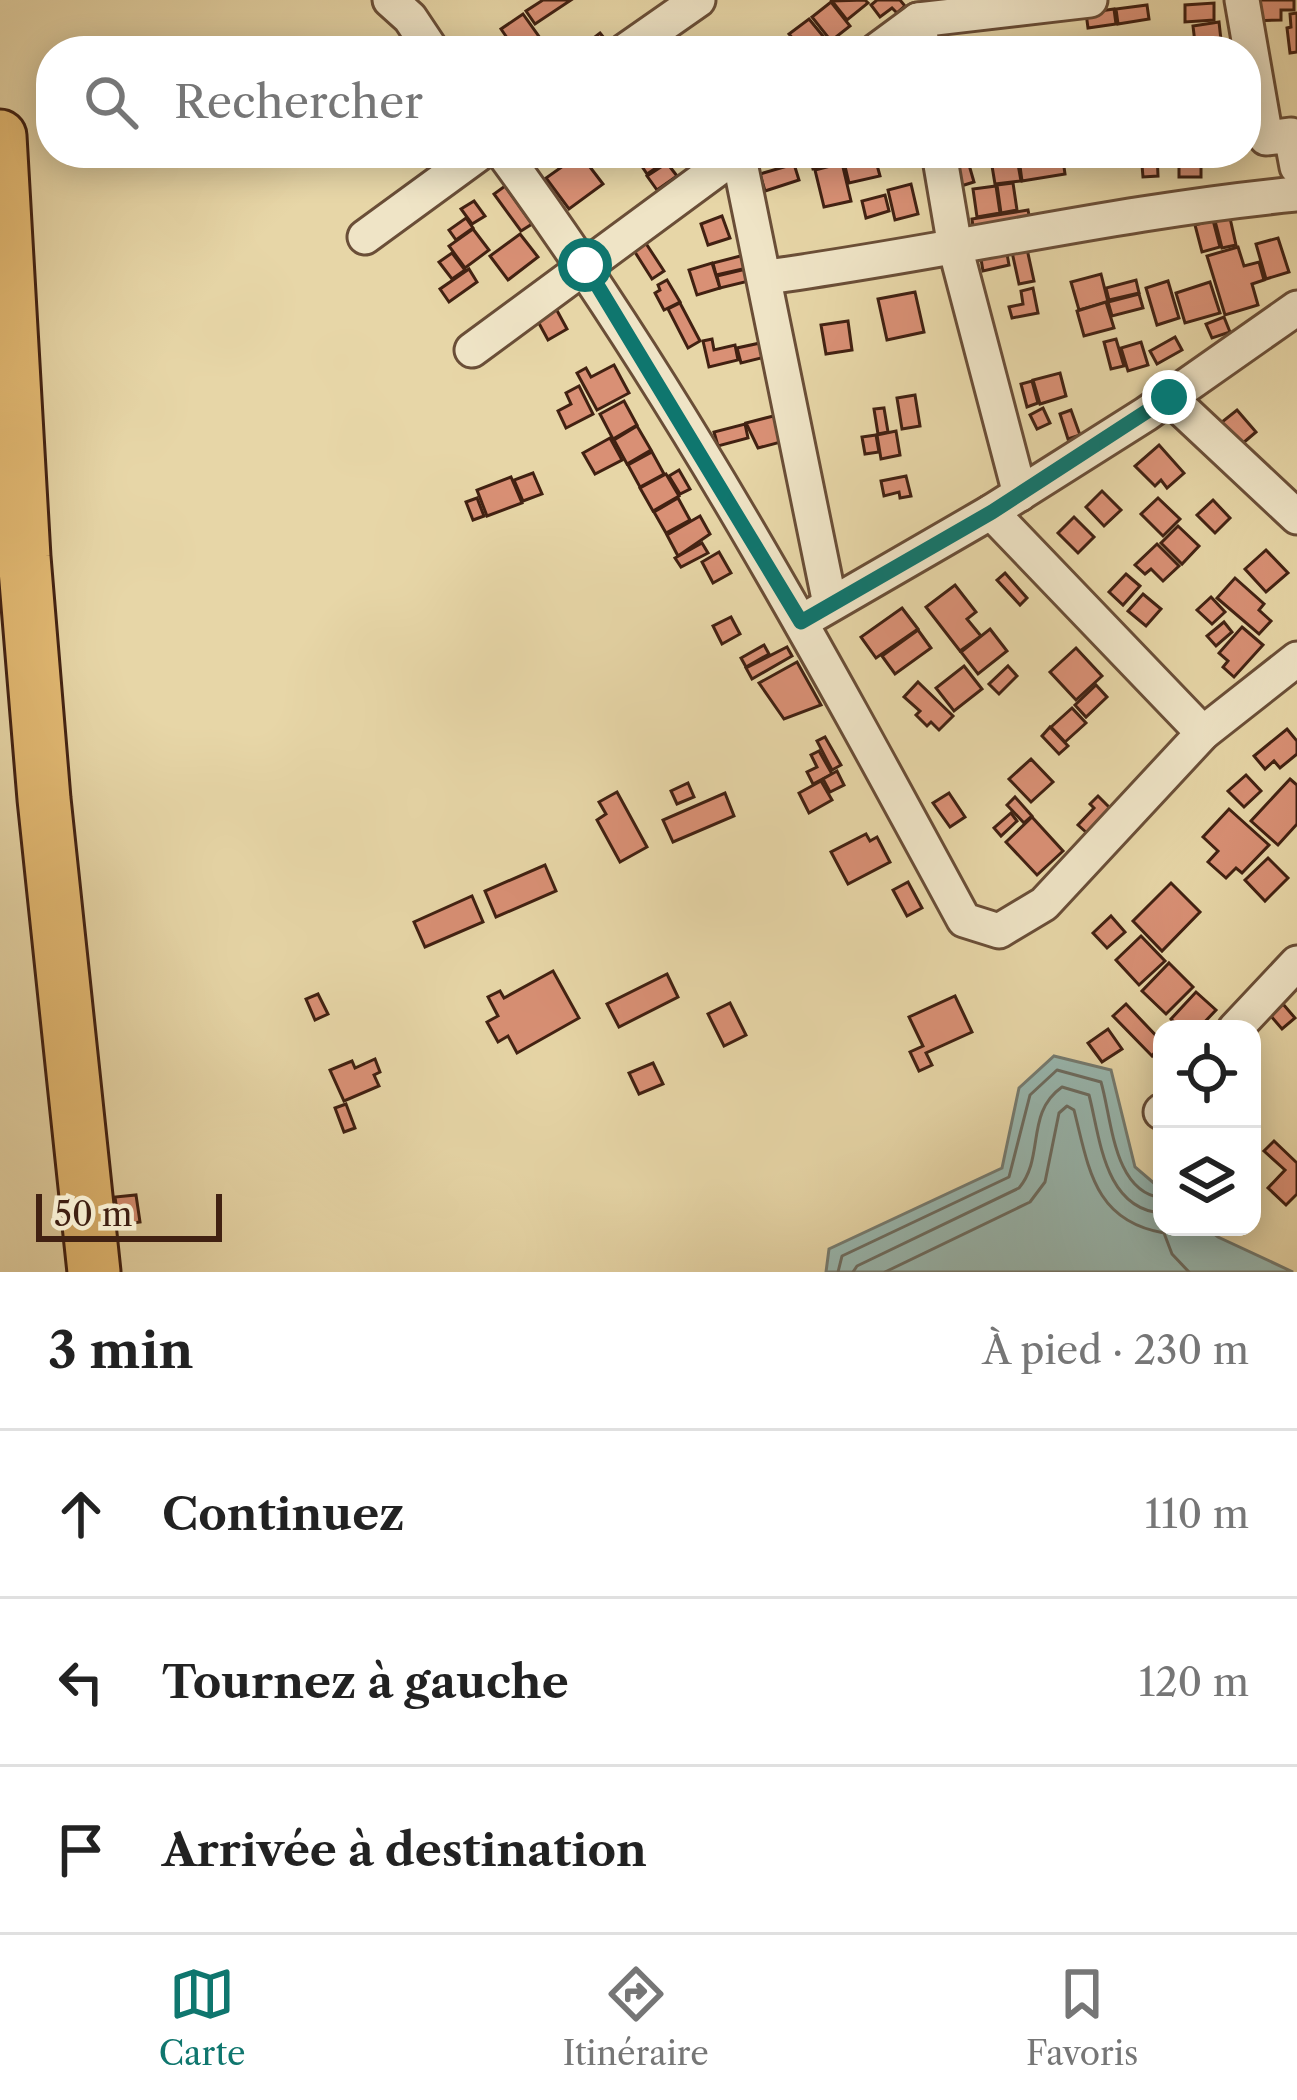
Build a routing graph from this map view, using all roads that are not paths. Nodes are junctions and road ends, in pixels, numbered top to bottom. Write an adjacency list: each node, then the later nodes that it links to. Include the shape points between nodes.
1 (389, 0): 6 (street)
2 (698, 0): 7 (street)
3 (1090, 0): 5 (street)
4 (1242, 0): 9 (street)
5 (955, 7): 8 (street)
6 (422, 36)
7 (646, 36)
8 (921, 36)
9 (1248, 36)
10 (1261, 108): 12 (street, via 1266,137 1291,135)
11 (0, 136): 36 (highway, via 29,623)
12 (1297, 167)
13 (459, 168): 19 (street)
14 (514, 168): 21 (street)
15 (718, 168): 21 (street)
16 (741, 168): 22 (street)
17 (942, 168): 20 (street)
18 (1297, 194): 20 (street)
19 (365, 237)
20 (955, 247): 22 (street); 26 (street)
21 (585, 265): 24 (street); 30 (street)
22 (766, 277): 29 (street)
23 (1297, 308): 25 (street)
24 (472, 350)
25 (1169, 397): 26 (street); 27 (street)
26 (1006, 502): 29 (street); 32 (street)
27 (1297, 518)
28 (0, 590): 35 (highway)
29 (830, 604): 30 (street)
30 (801, 622): 32 (street, via 964,920 999,931 1044,904)
31 (1297, 658): 32 (street)
32 (1203, 733)
33 (1297, 963): 34 (street)
34 (1243, 1020)
35 (67, 1272)
36 (94, 1272)

